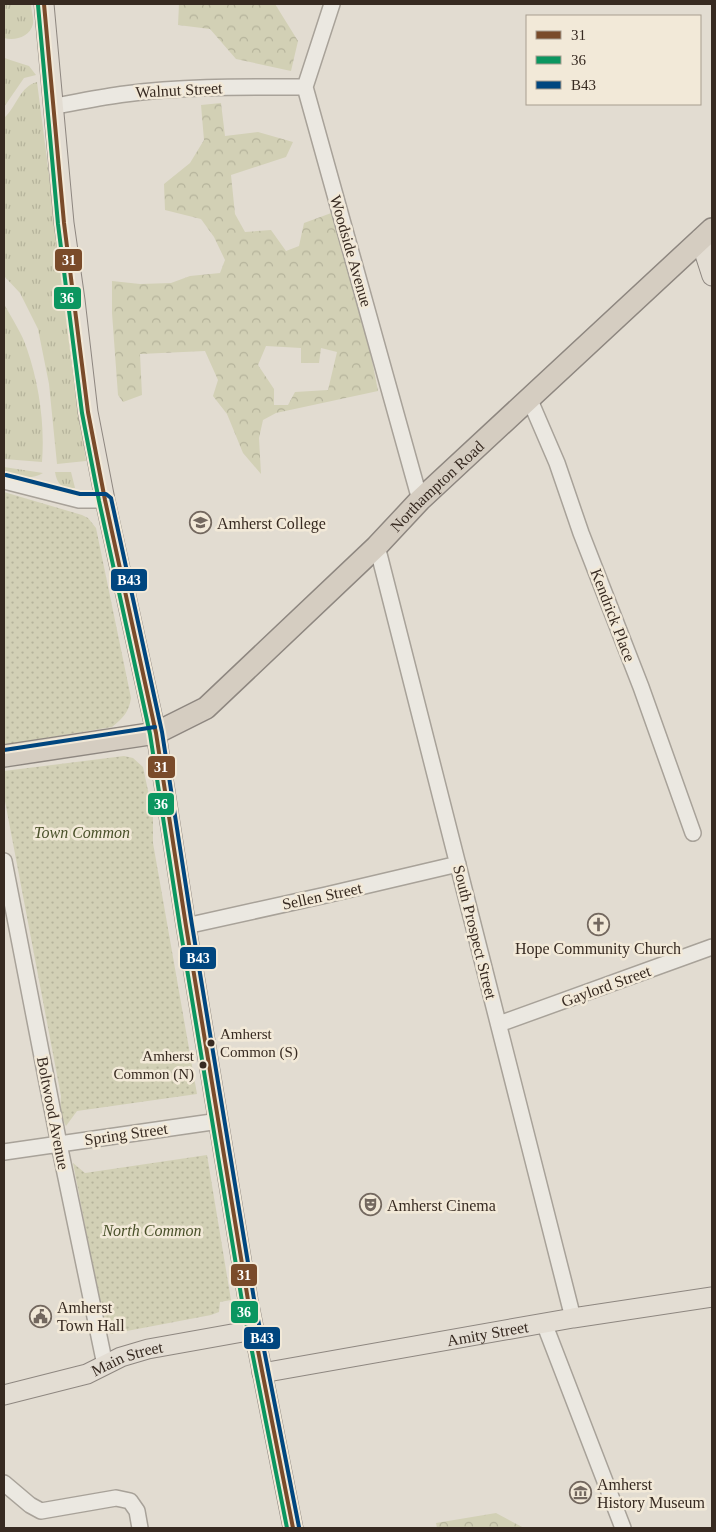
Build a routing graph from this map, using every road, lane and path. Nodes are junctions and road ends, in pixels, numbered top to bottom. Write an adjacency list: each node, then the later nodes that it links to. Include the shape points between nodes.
1 (44, 4): 4 (main road)
2 (332, 4): 3 (street)
3 (305, 87): 4 (street, Walnut Street, via 166,90); 10 (street, Woodside Avenue)
4 (54, 106): 9 (main road, via 64,223 88,412)
5 (706, 234): 6 (main road); 7 (highway, Northampton Road)
6 (712, 276)
7 (529, 398): 10 (highway, Northampton Road); 14 (street, Kendrick Place, via 557,463)
8 (4, 481): 9 (street, via 79,500)
9 (104, 500): 12 (main road)
10 (420, 500): 11 (highway, Northampton Road)
11 (377, 546): 12 (highway, Northampton Road, via 206,708); 16 (street, South Prospect Street)
12 (156, 733): 13 (highway, Northampton Road); 17 (main road)
13 (4, 756)
14 (693, 833)
15 (4, 861): 21 (street, Boltwood Avenue)
16 (458, 864): 17 (street, Sellen Street); 19 (street, South Prospect Street)
17 (186, 926): 20 (main road)
18 (712, 947): 19 (street, Gaylord Street)
19 (499, 1024): 24 (street, South Prospect Street)
20 (219, 1121): 21 (street, Spring Street); 26 (main road)
21 (59, 1144): 22 (street, Spring Street); 27 (street, Boltwood Avenue)
22 (4, 1152)
23 (712, 1297): 24 (main road, Amity Street)
24 (573, 1318): 25 (main road, Amity Street)
25 (544, 1324): 28 (main road, Amity Street); 33 (street)
26 (254, 1330): 27 (main road, Main Street, via 148,1349); 28 (main road)
27 (105, 1365): 29 (main road, Main Street, via 87,1374)
28 (262, 1373): 32 (main road)
29 (4, 1395)
30 (4, 1483): 31 (street, via 41,1511 116,1498 130,1501 137,1511)
31 (140, 1528)
32 (293, 1528)
33 (624, 1528)

